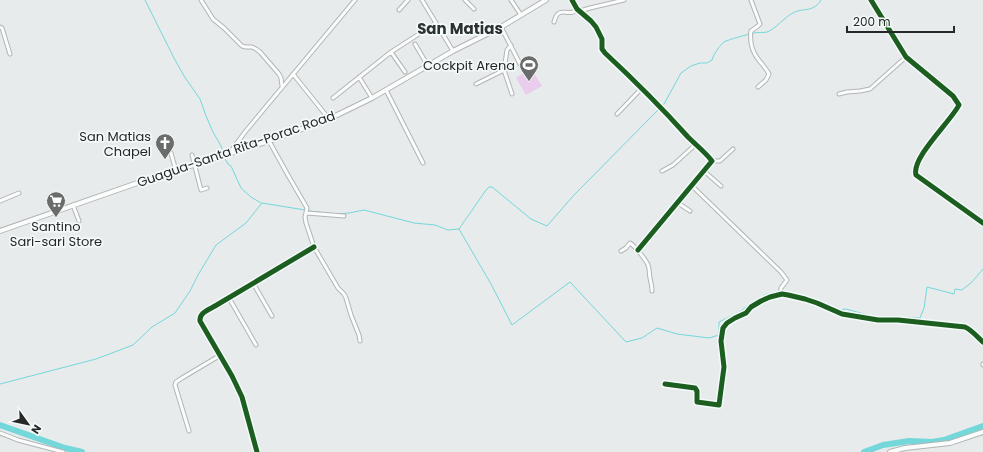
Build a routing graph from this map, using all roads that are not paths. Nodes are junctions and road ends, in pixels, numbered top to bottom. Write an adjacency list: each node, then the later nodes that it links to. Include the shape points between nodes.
1 (201, 0): 33 (street, via 213,19 242,46 252,47 260,52 279,74)
2 (355, 0): 30 (street)
3 (408, 0): 13 (street)
4 (422, 0): 17 (street)
5 (465, 0): 12 (street)
6 (510, 0): 15 (street)
7 (546, 0): 15 (main road, Guagua-Santa Rita-Porac Road)
8 (572, 0): 14 (street)
9 (624, 0): 14 (street)
10 (751, 0): 34 (street, via 760,24 751,30 752,48 769,74)
11 (871, 0): 25 (main road)
12 (474, 9)
13 (399, 10)
14 (579, 10): 16 (street, via 571,13 560,12); 35 (street, via 596,27 605,53)
15 (521, 15): 19 (main road, Guagua-Santa Rita-Porac Road)
16 (554, 22)
17 (436, 23): 22 (street); 23 (street)
18 (0, 27): 24 (street)
19 (501, 27): 21 (street); 22 (main road, Guagua-Santa Rita-Porac Road)
20 (416, 44): 27 (street)
21 (511, 45): 26 (street); 28 (street, via 507,50)
22 (453, 51): 27 (main road, Guagua-Santa Rita-Porac Road)
23 (391, 52): 29 (street); 31 (street)
24 (10, 54)
25 (906, 57): 38 (street, via 870,88); 66 (main road, via 953,96 959,105 922,155 916,167 916,175)
26 (520, 64)
27 (428, 66): 36 (main road, Guagua-Santa Rita-Porac Road)
28 (504, 70): 32 (street); 37 (street)
29 (405, 72)
30 (293, 74): 33 (street); 42 (street)
31 (358, 77): 39 (street); 40 (street)
32 (476, 84)
33 (282, 86): 47 (street)
34 (758, 87)
35 (642, 88): 41 (street); 44 (street)
36 (386, 90): 40 (main road, Guagua-Santa Rita-Porac Road); 50 (street)
37 (512, 94)
38 (839, 94)
39 (333, 98)
40 (372, 98): 42 (main road, Guagua-Santa Rita-Porac Road)
41 (617, 114)
42 (329, 119): 43 (main road, Guagua-Santa Rita-Porac Road)
43 (269, 141): 47 (main road, Guagua-Santa Rita-Porac Road); 63 (street, via 307,208)
44 (696, 145): 49 (street); 53 (street)
45 (733, 149): 49 (street, via 720,161)
46 (171, 153): 52 (street)
47 (226, 155): 51 (main road, Guagua-Santa Rita-Porac Road)
48 (192, 156): 51 (street)
49 (712, 161): 54 (street)
50 (423, 163)
51 (195, 165): 52 (main road, Guagua-Santa Rita-Porac Road); 57 (street, via 201,190)
52 (176, 171): 61 (main road, Guagua-Santa Rita-Porac Road)
53 (662, 171)
54 (704, 171): 55 (street); 56 (street)
55 (691, 186): 60 (street); 73 (street, via 782,272 787,281)
56 (721, 186)
57 (208, 188)
58 (19, 193): 59 (street)
59 (0, 201)
60 (678, 203): 62 (street); 69 (street)
61 (73, 205): 65 (street); 67 (main road, Guagua-Santa Rita-Porac Road)
62 (690, 211)
63 (307, 213): 64 (street); 68 (street, via 306,223)
64 (344, 216)
65 (80, 221)
66 (983, 223)
67 (0, 231)
68 (314, 247): 71 (street); 76 (street, via 346,298)
69 (638, 250): 70 (street, via 630,243); 72 (street, via 649,266)
70 (621, 251)
71 (253, 283): 74 (street); 75 (street)
72 (652, 291)
73 (780, 294): 77 (street, via 805,299 842,314 878,320 965,327); 80 (street, via 761,301 723,328 721,341 724,367 718,405 698,402 695,388)
74 (229, 298): 78 (street); 79 (street, via 200,315 199,319)
75 (272, 316)
76 (360, 342)
77 (983, 342)
78 (256, 345)
79 (219, 356): 81 (street, via 176,382); 85 (street, via 242,397)
80 (665, 384)
81 (189, 431)
82 (983, 432): 86 (main road, via 950,443)
83 (0, 433): 84 (street)
84 (63, 452)
85 (257, 452)
86 (890, 452)

